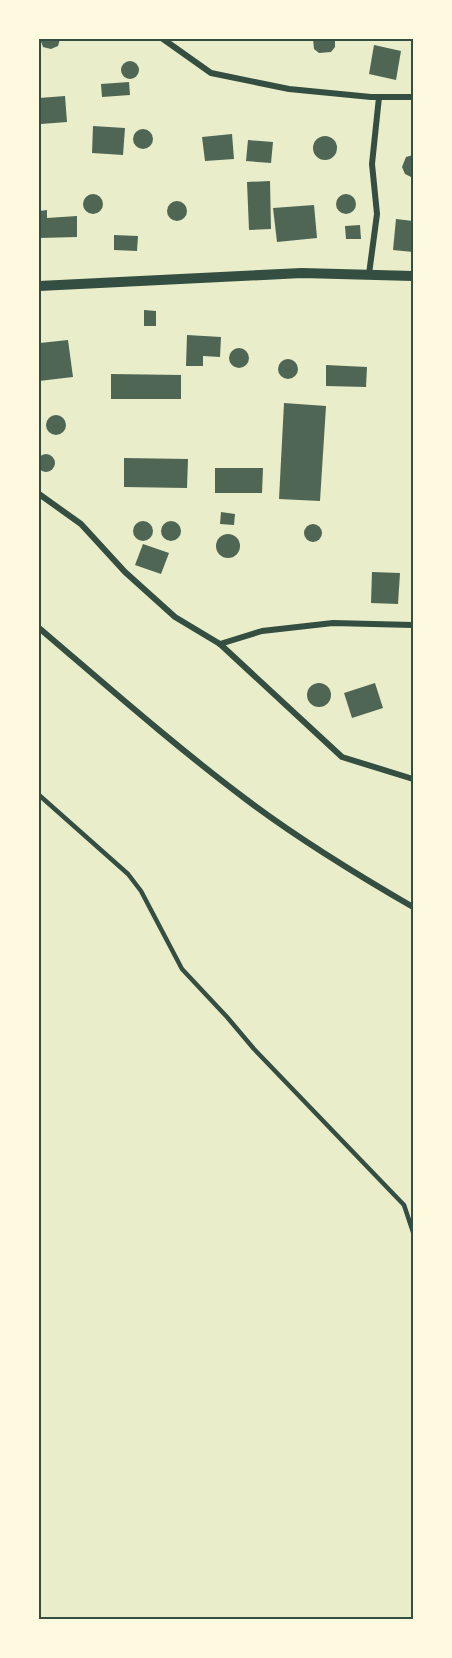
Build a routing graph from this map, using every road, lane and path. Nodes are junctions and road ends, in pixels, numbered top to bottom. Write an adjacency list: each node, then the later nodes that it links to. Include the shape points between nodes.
1 (163, 39): 2 (street, via 211,73 290,89)
2 (379, 97): 3 (street); 4 (street, via 372,164 377,214)
3 (413, 97)
4 (369, 274): 5 (street); 6 (street, via 302,273)
5 (413, 276)
6 (39, 286)
7 (39, 494): 10 (street, via 81,524 124,572 175,617)
8 (413, 625): 10 (street, via 333,623 262,632)
9 (39, 628): 13 (street, via 249,802)
10 (220, 644): 11 (street, via 342,757)
11 (413, 779)
12 (39, 795): 14 (lane, via 128,874 182,969 404,1205)
13 (413, 906)
14 (413, 1232)

